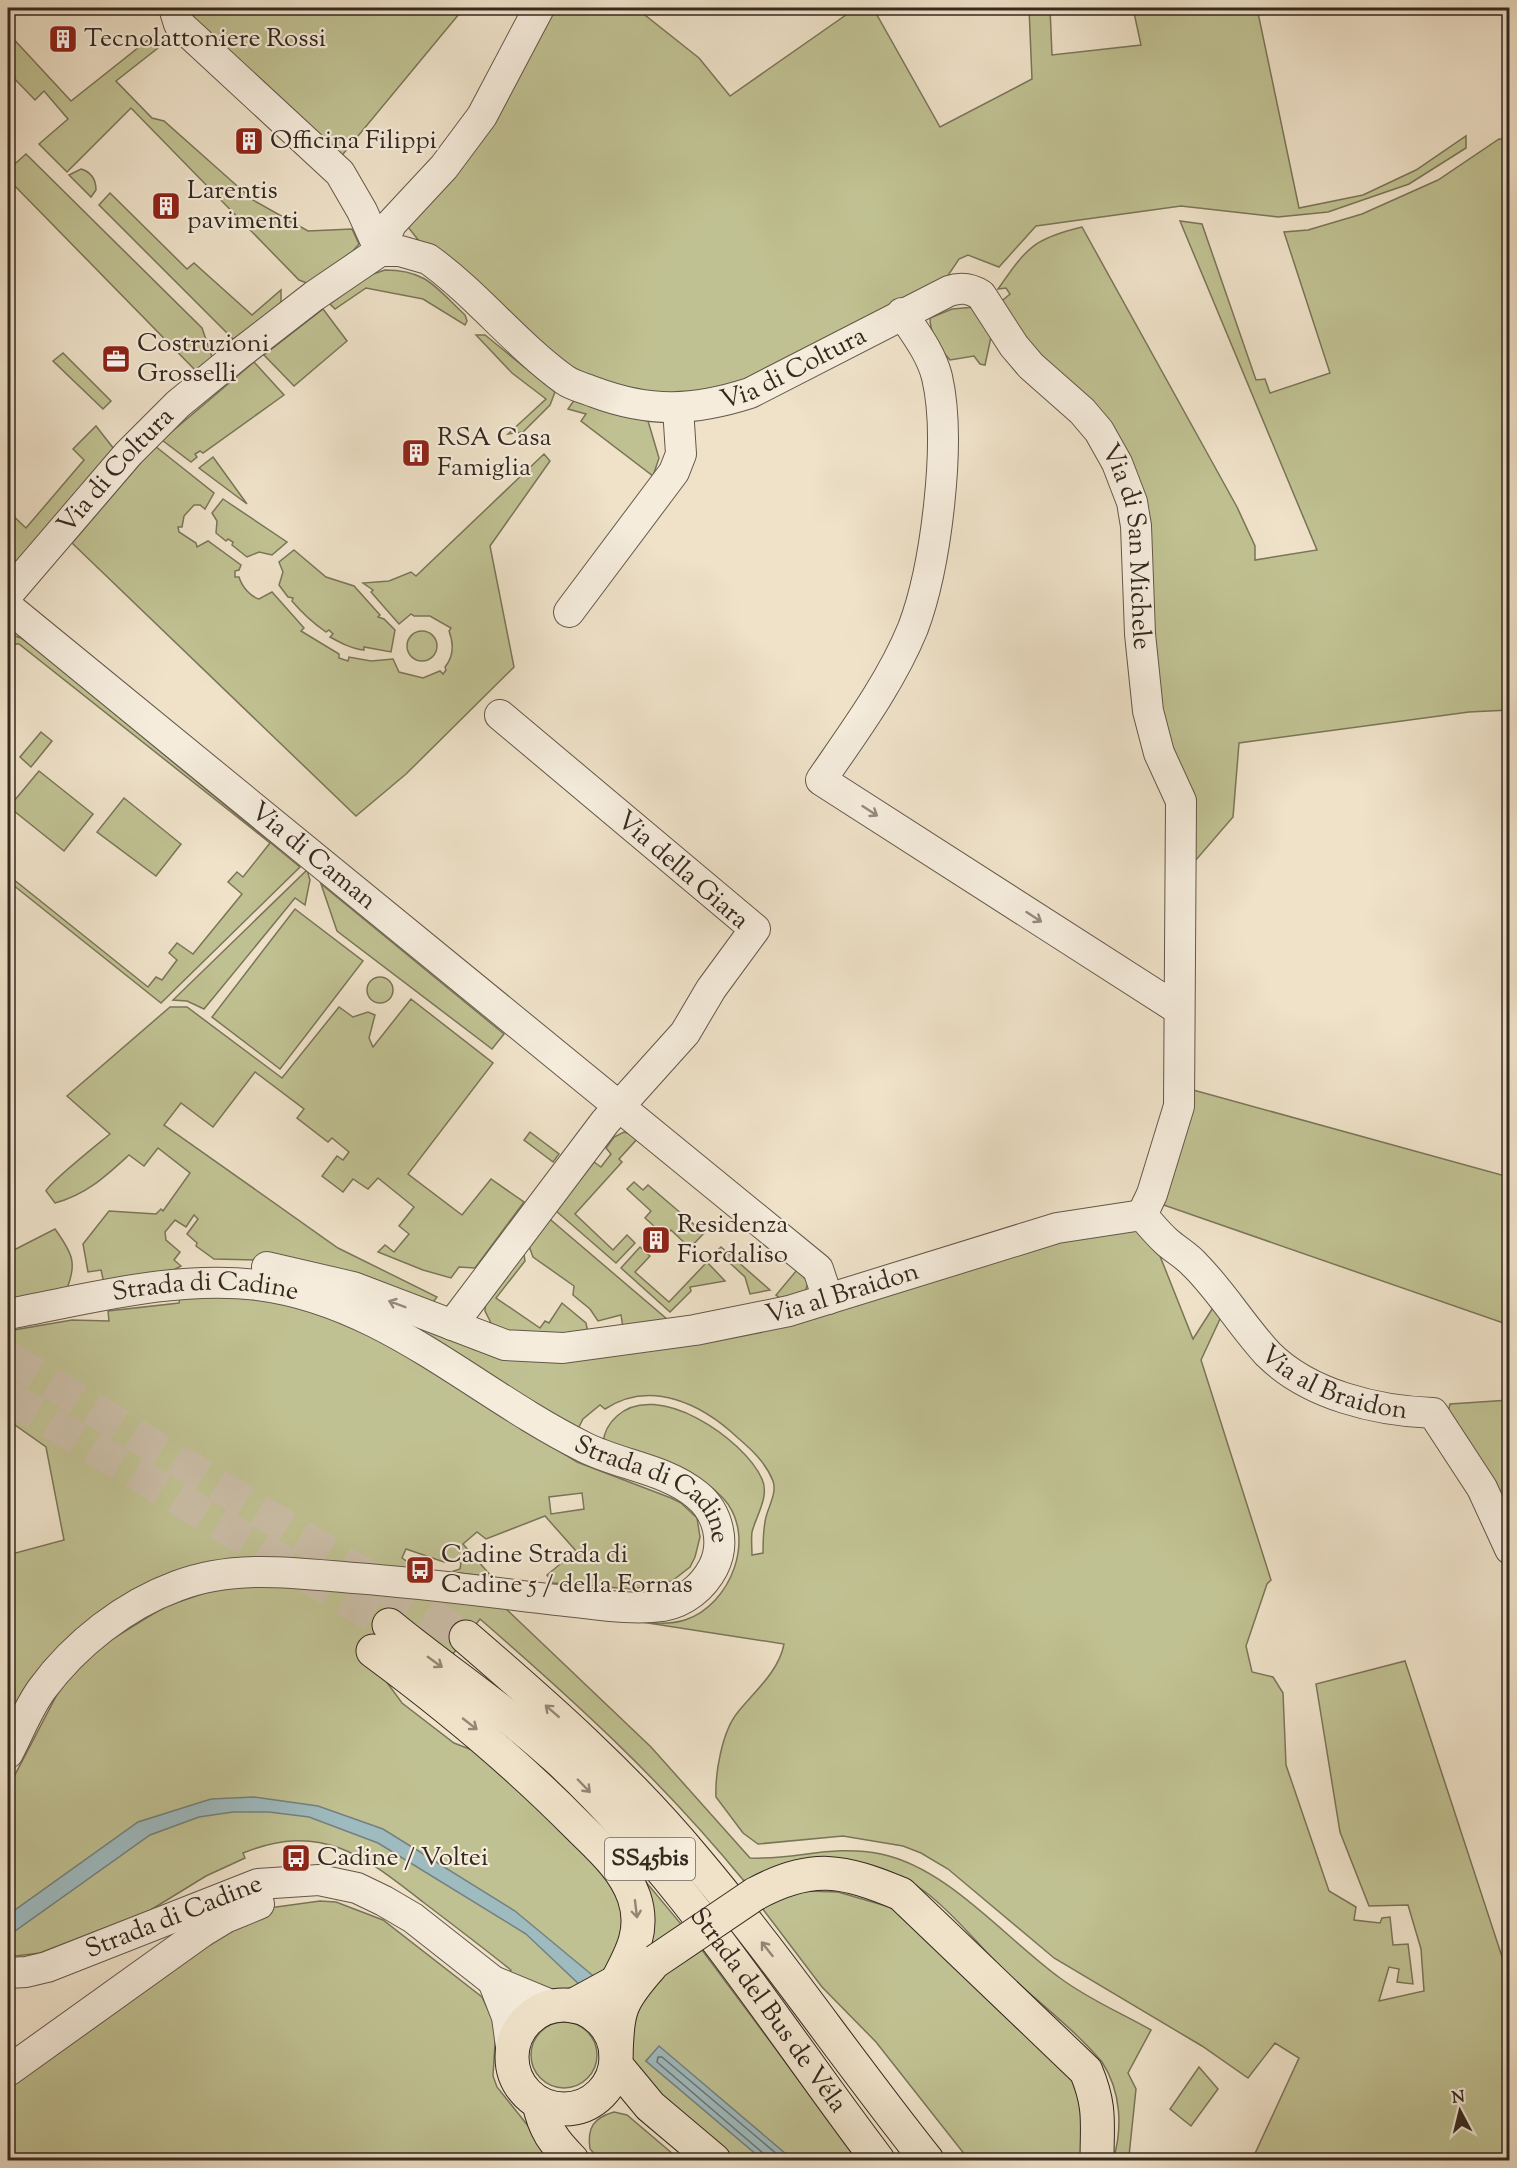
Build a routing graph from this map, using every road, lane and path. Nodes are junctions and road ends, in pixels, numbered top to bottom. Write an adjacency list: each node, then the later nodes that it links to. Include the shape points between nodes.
1 (174, 8): 3 (street, via 178,24 340,174)
2 (539, 8): 3 (street, via 482,116 392,224)
3 (380, 251): 5 (street, Via di Coltura, via 400,251 428,259 566,381 625,404); 6 (street, Via di Coltura, via 311,298 178,404 128,454)
4 (902, 313): 5 (street, Via di Coltura, via 750,393 717,404); 10 (street, Via di San Michele, via 957,288 981,295 1025,360 1099,431 1124,479 1136,526 1148,711 1159,753 1181,801); 10 (street, one-way to 10, via 930,359 937,376 941,407 942,450 932,564 907,639 879,692 821,780)
5 (678, 408): 8 (street, via 681,454 674,472)
6 (8, 594)
7 (8, 607): 11 (street, Via di Caman)
8 (569, 612)
9 (500, 715): 11 (street, Via della Giara, via 755,928 711,989 685,1034)
10 (1178, 1009): 12 (street, via 1179,1106)
11 (621, 1106): 14 (street, via 818,1269); 16 (street, Via della Giara, via 532,1215)
12 (1142, 1215): 14 (street, Via al Braidon, via 1057,1228); 17 (street, Via al Braidon, via 1166,1242 1195,1264 1258,1342 1284,1367 1345,1398 1401,1411 1433,1413 1482,1488)
13 (178, 1285): 15 (street, Strada di Cadine); 16 (street, Via al Braidon, one-way to 13, via 276,1268 247,1265 197,1266 179,1275); 19 (street, Strada di Cadine, via 258,1285 312,1297 367,1316 573,1442 679,1483 697,1495 718,1525 720,1547 715,1566 694,1592 666,1605 650,1607 286,1572 220,1574 178,1585 116,1618 71,1656 41,1690)
14 (828, 1299): 16 (street, Via al Braidon, via 695,1330 537,1348 496,1335 472,1313)
15 (8, 1314)
16 (459, 1314)
17 (1509, 1549)
18 (466, 1637): 25 (main road, Strada del Bus de Véla / SS45bis, one-way to 18, via 678,1840 576,1732)
19 (8, 1754)
20 (338, 1883): 22 (street, Strada di Cadine, via 319,1880 258,1884 47,1967); 24 (street, Strada di Cadine, via 384,1901 413,1918); 29 (street, via 324,1896 257,1904 225,1918)
21 (656, 1962): 23 (main road); 28 (main road, via 632,1987 618,2013); 33 (main road, bridge, via 783,1879 837,1873 868,1880 901,1894 1086,2071 1099,2114)
22 (8, 1973)
23 (618, 1979): 26 (main road); 37 (main road, Strada del Bus de Véla / SS45bis, via 635,1947 638,1923 634,1898 619,1868 381,1638 559,1760 619,1821 765,2004)
24 (494, 1981): 26 (street, Strada di Cadine); 27 (street, via 507,2017)
25 (803, 1995): 38 (main road, Strada del Bus de Véla / SS45bis); 39 (main road, via 853,2039)
26 (564, 2006): 27 (main road, via 530,2019 520,2030); 28 (main road, via 598,2018 608,2029)
27 (512, 2054): 31 (main road, via 520,2086)
28 (616, 2060): 30 (main road, via 615,2072 605,2089); 32 (main road)
29 (8, 2071)
30 (588, 2102): 31 (main road, via 551,2108); 32 (main road, via 620,2098); 35 (main road, via 572,2127)
31 (539, 2103): 34 (main road, via 547,2131)
32 (650, 2106): 36 (main road)
33 (1094, 2156)
34 (573, 2160)
35 (578, 2160)
36 (714, 2160)
37 (878, 2160)
38 (927, 2160)
39 (947, 2160)

